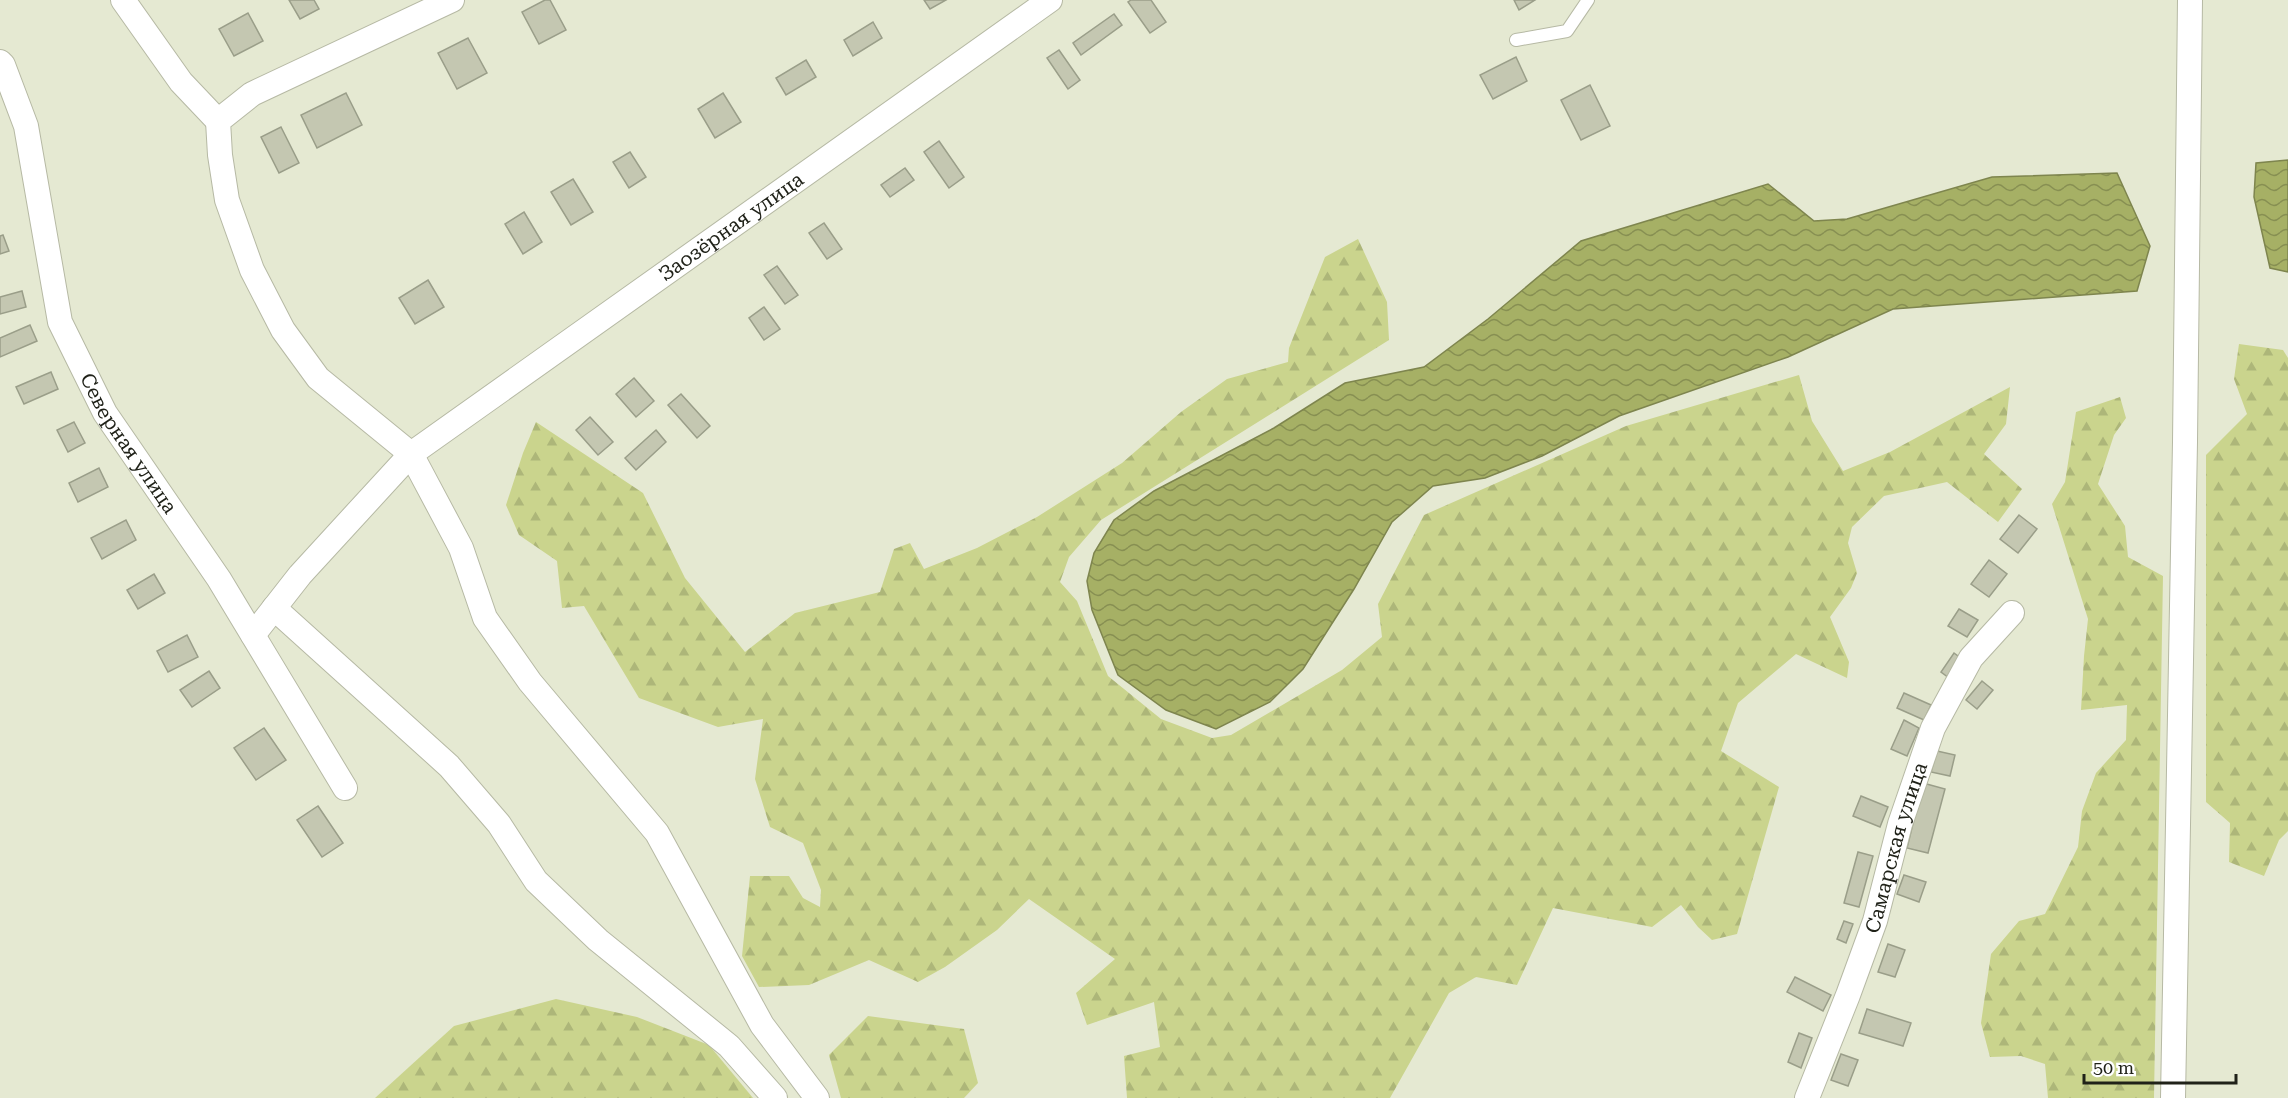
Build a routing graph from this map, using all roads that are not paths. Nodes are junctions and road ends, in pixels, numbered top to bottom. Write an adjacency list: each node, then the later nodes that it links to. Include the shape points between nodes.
1 (123, 0): 8 (street, via 181,82)
2 (452, 0): 8 (street, via 252,94)
3 (1050, 0): 9 (street, Заозёрная улица)
4 (1588, 0): 6 (lane, via 1568,31)
5 (2190, 0): 17 (street)
6 (1516, 40)
7 (0, 62): 12 (street, Северная улица, via 26,126 60,322 105,414)
8 (218, 122): 9 (street, via 227,200 252,270 283,330 318,378)
9 (411, 454): 10 (street, Заозёрная улица); 15 (street, via 461,548 485,618 530,682 657,833 762,1025)
10 (274, 608): 12 (street, Заозёрная улица); 14 (street, via 449,766 499,824 536,880 598,940 729,1046)
11 (2012, 613): 16 (street, Самарская улица, via 1971,658 1933,728 1900,824 1875,921)
12 (253, 635): 13 (street, Северная улица)
13 (345, 788)
14 (775, 1098)
15 (818, 1098)
16 (1807, 1098)
17 (2174, 1098)

